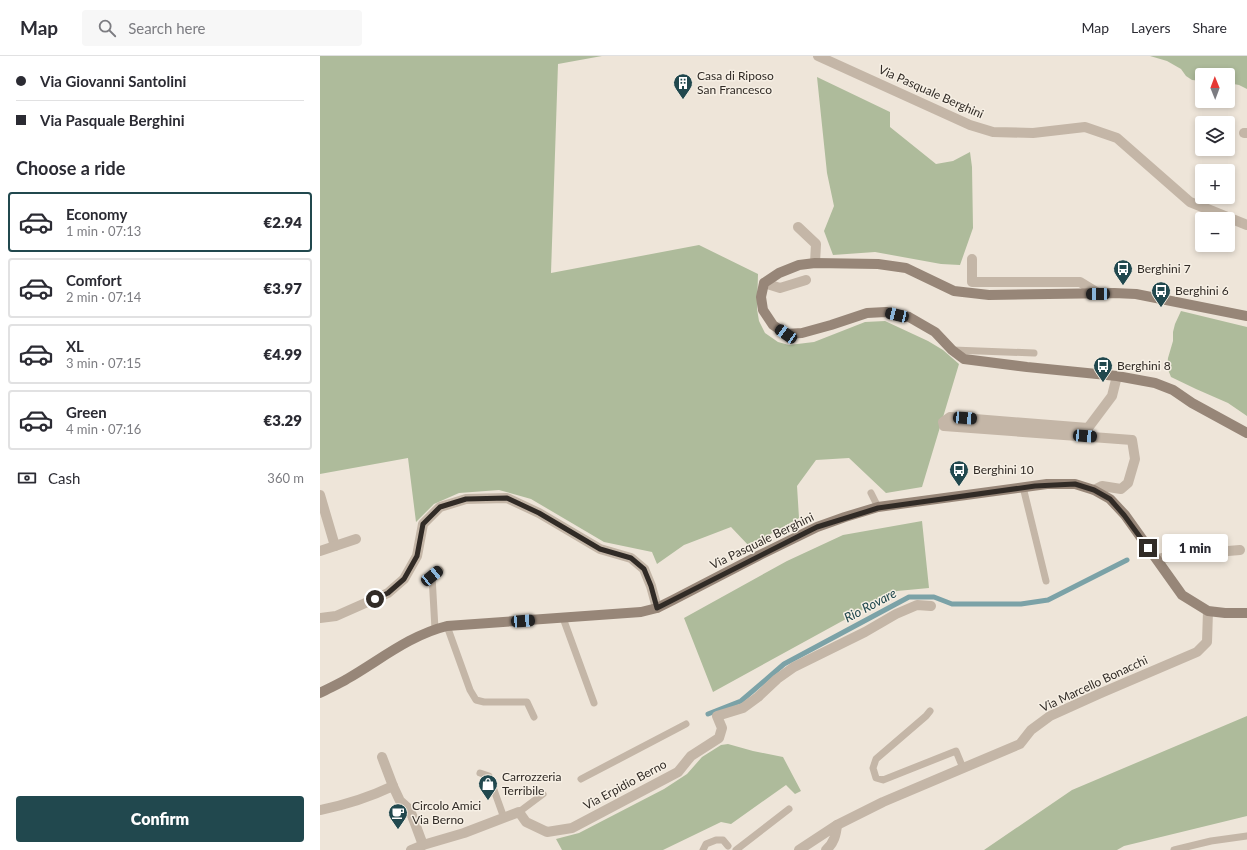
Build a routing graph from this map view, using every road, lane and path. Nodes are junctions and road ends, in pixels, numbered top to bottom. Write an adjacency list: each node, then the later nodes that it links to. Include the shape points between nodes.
1 (818, 56): 2 (street, Via Pasquale Berghini, via 970,125 993,132 1033,133 1085,127 1117,138 1190,202)
2 (1247, 225)
3 (798, 227): 5 (street, via 816,244)
4 (972, 259): 8 (street, via 972,282 1080,282)
5 (815, 263): 7 (street, via 799,265 779,273); 8 (street, via 878,264 906,268 954,291 989,295)
6 (806, 280): 7 (street, via 780,288)
7 (764, 283): 10 (street, via 761,297 763,310 773,325 786,334 802,333 867,313 886,312 909,317 935,332)
8 (1098, 294): 9 (street, via 1136,294)
9 (1247, 316)
10 (952, 350): 11 (lane); 12 (street, via 964,359)
11 (1034, 353)
12 (1117, 376): 13 (street, via 1155,383 1167,388); 15 (street, Via Pasquale Berghini, via 1112,396 1088,428 950,417 943,422 944,426 1132,440 1135,459 1128,483 1121,489 1102,486)
13 (1247, 433)
14 (1023, 487): 15 (street, Via Pasquale Berghini, via 1075,484); 18 (street, Via Pasquale Berghini); 25 (lane)
15 (1094, 490): 23 (street, Via Pasquale Berghini, via 1110,499)
16 (871, 493): 18 (lane)
17 (320, 495): 20 (street)
18 (878, 508): 27 (street, Via Pasquale Berghini, via 817,527)
19 (356, 539): 20 (street)
20 (335, 546): 22 (street)
21 (1240, 550): 23 (street, via 1180,554)
22 (320, 551)
23 (1156, 559): 28 (street, Via Pasquale Berghini, via 1182,595)
24 (440, 570): 35 (lane, via 432,576)
25 (1046, 581)
26 (931, 606): 49 (street, Via Erpidio Berno, via 917,605 896,614 794,667 777,678 743,708 717,716 722,728 718,738 691,756 678,772 572,828 547,832 526,822)
27 (657, 608): 30 (street, via 644,569 631,558 600,549 539,513 507,498 466,499 440,507 423,524 417,556 404,579 388,593); 32 (street, Via Pasquale Berghini, via 641,612)
28 (1208, 611): 29 (street, Via Pasquale Berghini); 42 (street, Via Marcello Bonacchi, via 1207,642 1197,652 1050,716 1032,730 1020,744)
29 (1247, 614)
30 (336, 616): 31 (street); 33 (street)
31 (320, 618)
32 (563, 618): 34 (street, Via Pasquale Berghini); 37 (lane)
33 (320, 624)
34 (448, 626): 35 (street, Via Pasquale Berghini); 39 (lane, via 470,690 476,700 527,702)
35 (435, 629): 36 (street, Via Pasquale Berghini, via 411,640)
36 (320, 693)
37 (594, 703)
38 (930, 711): 42 (lane, via 876,759 873,768 876,778 883,780 956,751)
39 (534, 717)
40 (686, 724): 44 (lane)
41 (382, 757): 45 (street)
42 (963, 768): 51 (street, Via Marcello Bonacchi)
43 (480, 774): 50 (lane, via 489,776)
44 (581, 779)
45 (393, 786): 48 (street, via 339,806); 53 (street, via 400,801 410,810)
46 (543, 794): 49 (lane)
47 (789, 809): 57 (lane)
48 (320, 810)
49 (519, 812): 50 (street)
50 (504, 818): 53 (street)
51 (837, 825): 58 (street, Via Marcello Bonacchi); 59 (street, via 836,836)
52 (1247, 836): 60 (lane)
53 (423, 845): 55 (street)
54 (728, 846): 56 (lane, via 723,840 716,840 706,844)
55 (411, 850)
56 (703, 850)
57 (736, 850)
58 (799, 850)
59 (826, 850)
60 (1174, 850)

